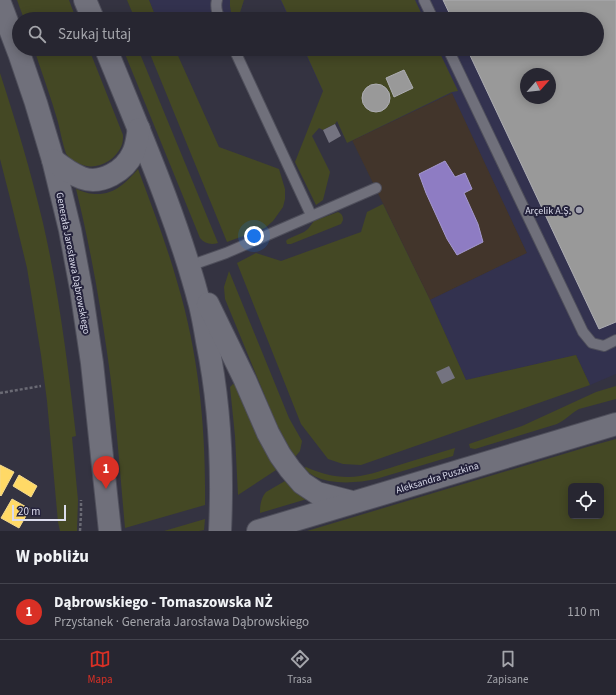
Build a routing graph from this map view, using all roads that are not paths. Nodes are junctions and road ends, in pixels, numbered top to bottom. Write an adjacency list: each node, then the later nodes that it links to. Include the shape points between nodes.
1 (85, 0): 5 (main road)
2 (217, 0): 6 (lane)
3 (424, 0): 7 (lane)
4 (0, 3): 8 (main road, Generała Jarosława Dąbrowskiego)
5 (90, 12)
6 (217, 12)
7 (430, 12)
8 (12, 35)
9 (20, 56): 14 (main road, Generała Jarosława Dąbrowskiego)
10 (109, 56): 13 (main road)
11 (237, 56): 16 (lane)
12 (451, 56): 18 (lane, via 583,332 592,343 604,346)
13 (139, 129): 14 (main road, via 133,154 127,163 112,175 93,180 83,179); 17 (main road)
14 (53, 160): 21 (main road, Generała Jarosława Dąbrowskiego, via 81,289 92,363)
15 (376, 188): 16 (lane)
16 (311, 215): 17 (lane, via 233,250)
17 (189, 266): 20 (main road, via 280,455 302,483 317,493); 22 (main road, via 201,307 216,391 221,465)
18 (616, 340)
19 (616, 424): 20 (main road, Aleksandra Puszkina)
20 (352, 502): 23 (main road, Aleksandra Puszkina)
21 (110, 531)
22 (220, 531)
23 (258, 531)

